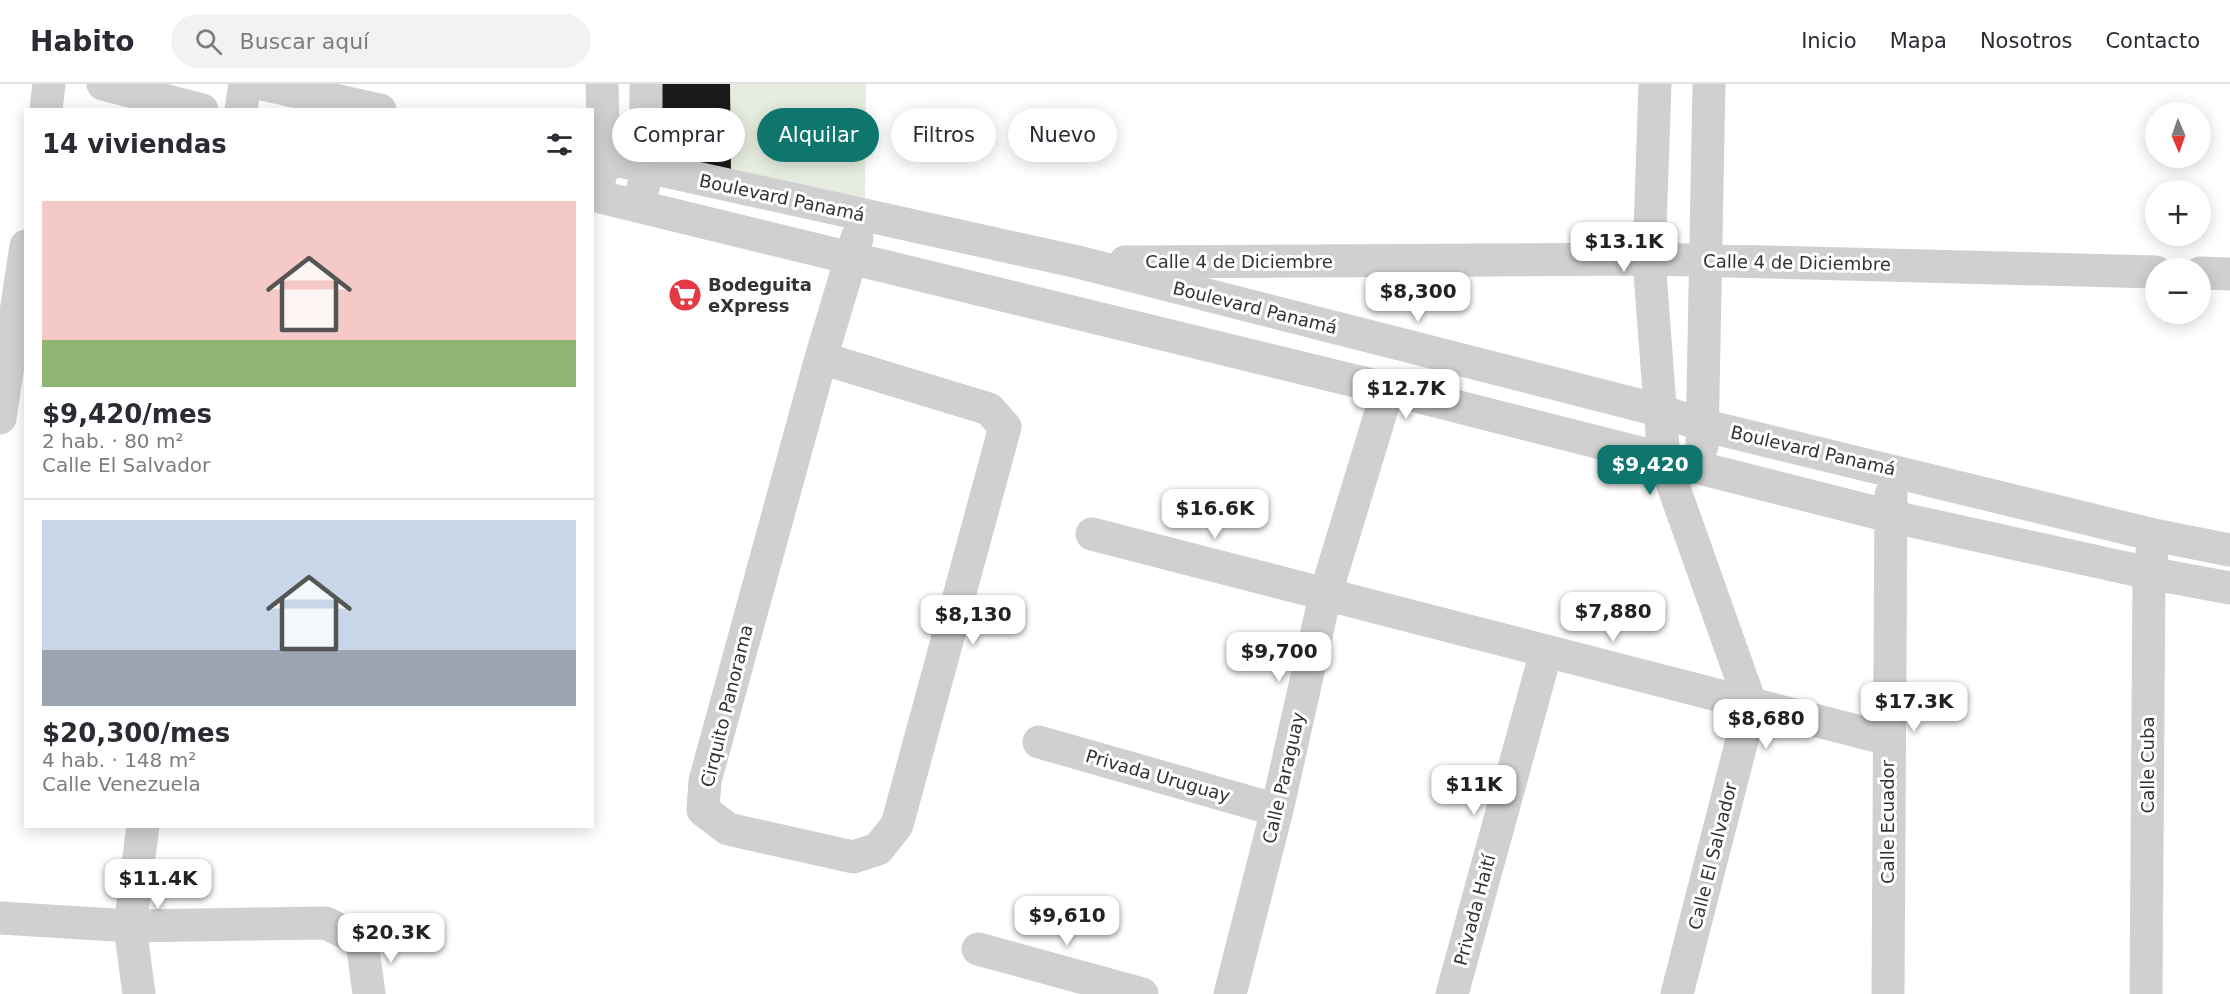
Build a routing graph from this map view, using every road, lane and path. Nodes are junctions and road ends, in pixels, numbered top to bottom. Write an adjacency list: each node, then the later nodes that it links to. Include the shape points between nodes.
1 (50, 84): 9 (street)
2 (103, 84): 10 (street)
3 (246, 84): 11 (street)
4 (261, 84): 12 (street)
5 (602, 84): 13 (street)
6 (646, 84): 14 (street)
7 (1656, 84): 20 (street)
8 (1709, 84): 21 (street)
9 (46, 108)
10 (194, 108)
11 (241, 108)
12 (371, 108)
13 (598, 156): 14 (street, Boulevard Panamá); 15 (street)
14 (646, 169): 16 (street); 17 (street, Boulevard Panamá)
15 (595, 196): 16 (street)
16 (640, 205): 19 (street)
17 (862, 216): 19 (street, Cirquito Panorama); 22 (street, Boulevard Panamá)
18 (24, 259): 29 (street)
19 (852, 260): 26 (street, Cirquito Panorama); 27 (street)
20 (1649, 260): 21 (street, Calle 4 de Diciembre); 22 (street, Calle 4 de Diciembre); 28 (street)
21 (1704, 261): 23 (street, Calle 4 de Diciembre); 30 (street)
22 (1078, 262): 28 (street, Boulevard Panamá)
23 (2145, 272)
24 (2211, 273): 25 (street)
25 (2230, 274)
26 (821, 358): 26 (street, Cirquito Panorama, via 705,781 703,810 728,829 853,857 878,849 897,825 1005,427 989,409)
27 (1388, 389): 31 (street); 41 (street, Calle Paraguay)
28 (1658, 411): 30 (street, Boulevard Panamá); 31 (street)
29 (0, 418)
30 (1702, 425): 32 (street); 33 (street, Boulevard Panamá)
31 (1664, 460): 32 (street); 34 (street)
32 (1702, 469): 34 (street); 35 (street)
33 (1892, 470): 35 (street, Calle Ecuador); 37 (street, Boulevard Panamá)
34 (1684, 513): 43 (street)
35 (1889, 516): 39 (street); 44 (street, Calle Ecuador)
36 (1092, 534): 41 (street)
37 (2154, 535): 38 (street, Boulevard Panamá); 39 (street, Calle Cuba)
38 (2230, 550)
39 (2149, 573): 40 (street); 58 (street, Calle Cuba)
40 (2230, 588)
41 (1324, 596): 42 (street); 46 (street, Calle Paraguay)
42 (1546, 652): 43 (street); 55 (street, Privada Haití)
43 (1751, 705): 44 (street); 56 (street, Calle El Salvador)
44 (1888, 739): 57 (street, Calle Ecuador)
45 (1039, 742): 46 (street, Privada Uruguay)
46 (1277, 810): 54 (street, Calle Paraguay)
47 (143, 828): 49 (street)
48 (0, 918): 49 (street)
49 (130, 926): 51 (street); 52 (street, via 326,923 362,941)
50 (978, 949): 53 (street)
51 (139, 994)
52 (369, 994)
53 (1142, 994)
54 (1230, 994)
55 (1452, 994)
56 (1677, 994)
57 (1888, 994)
58 (2146, 994)

